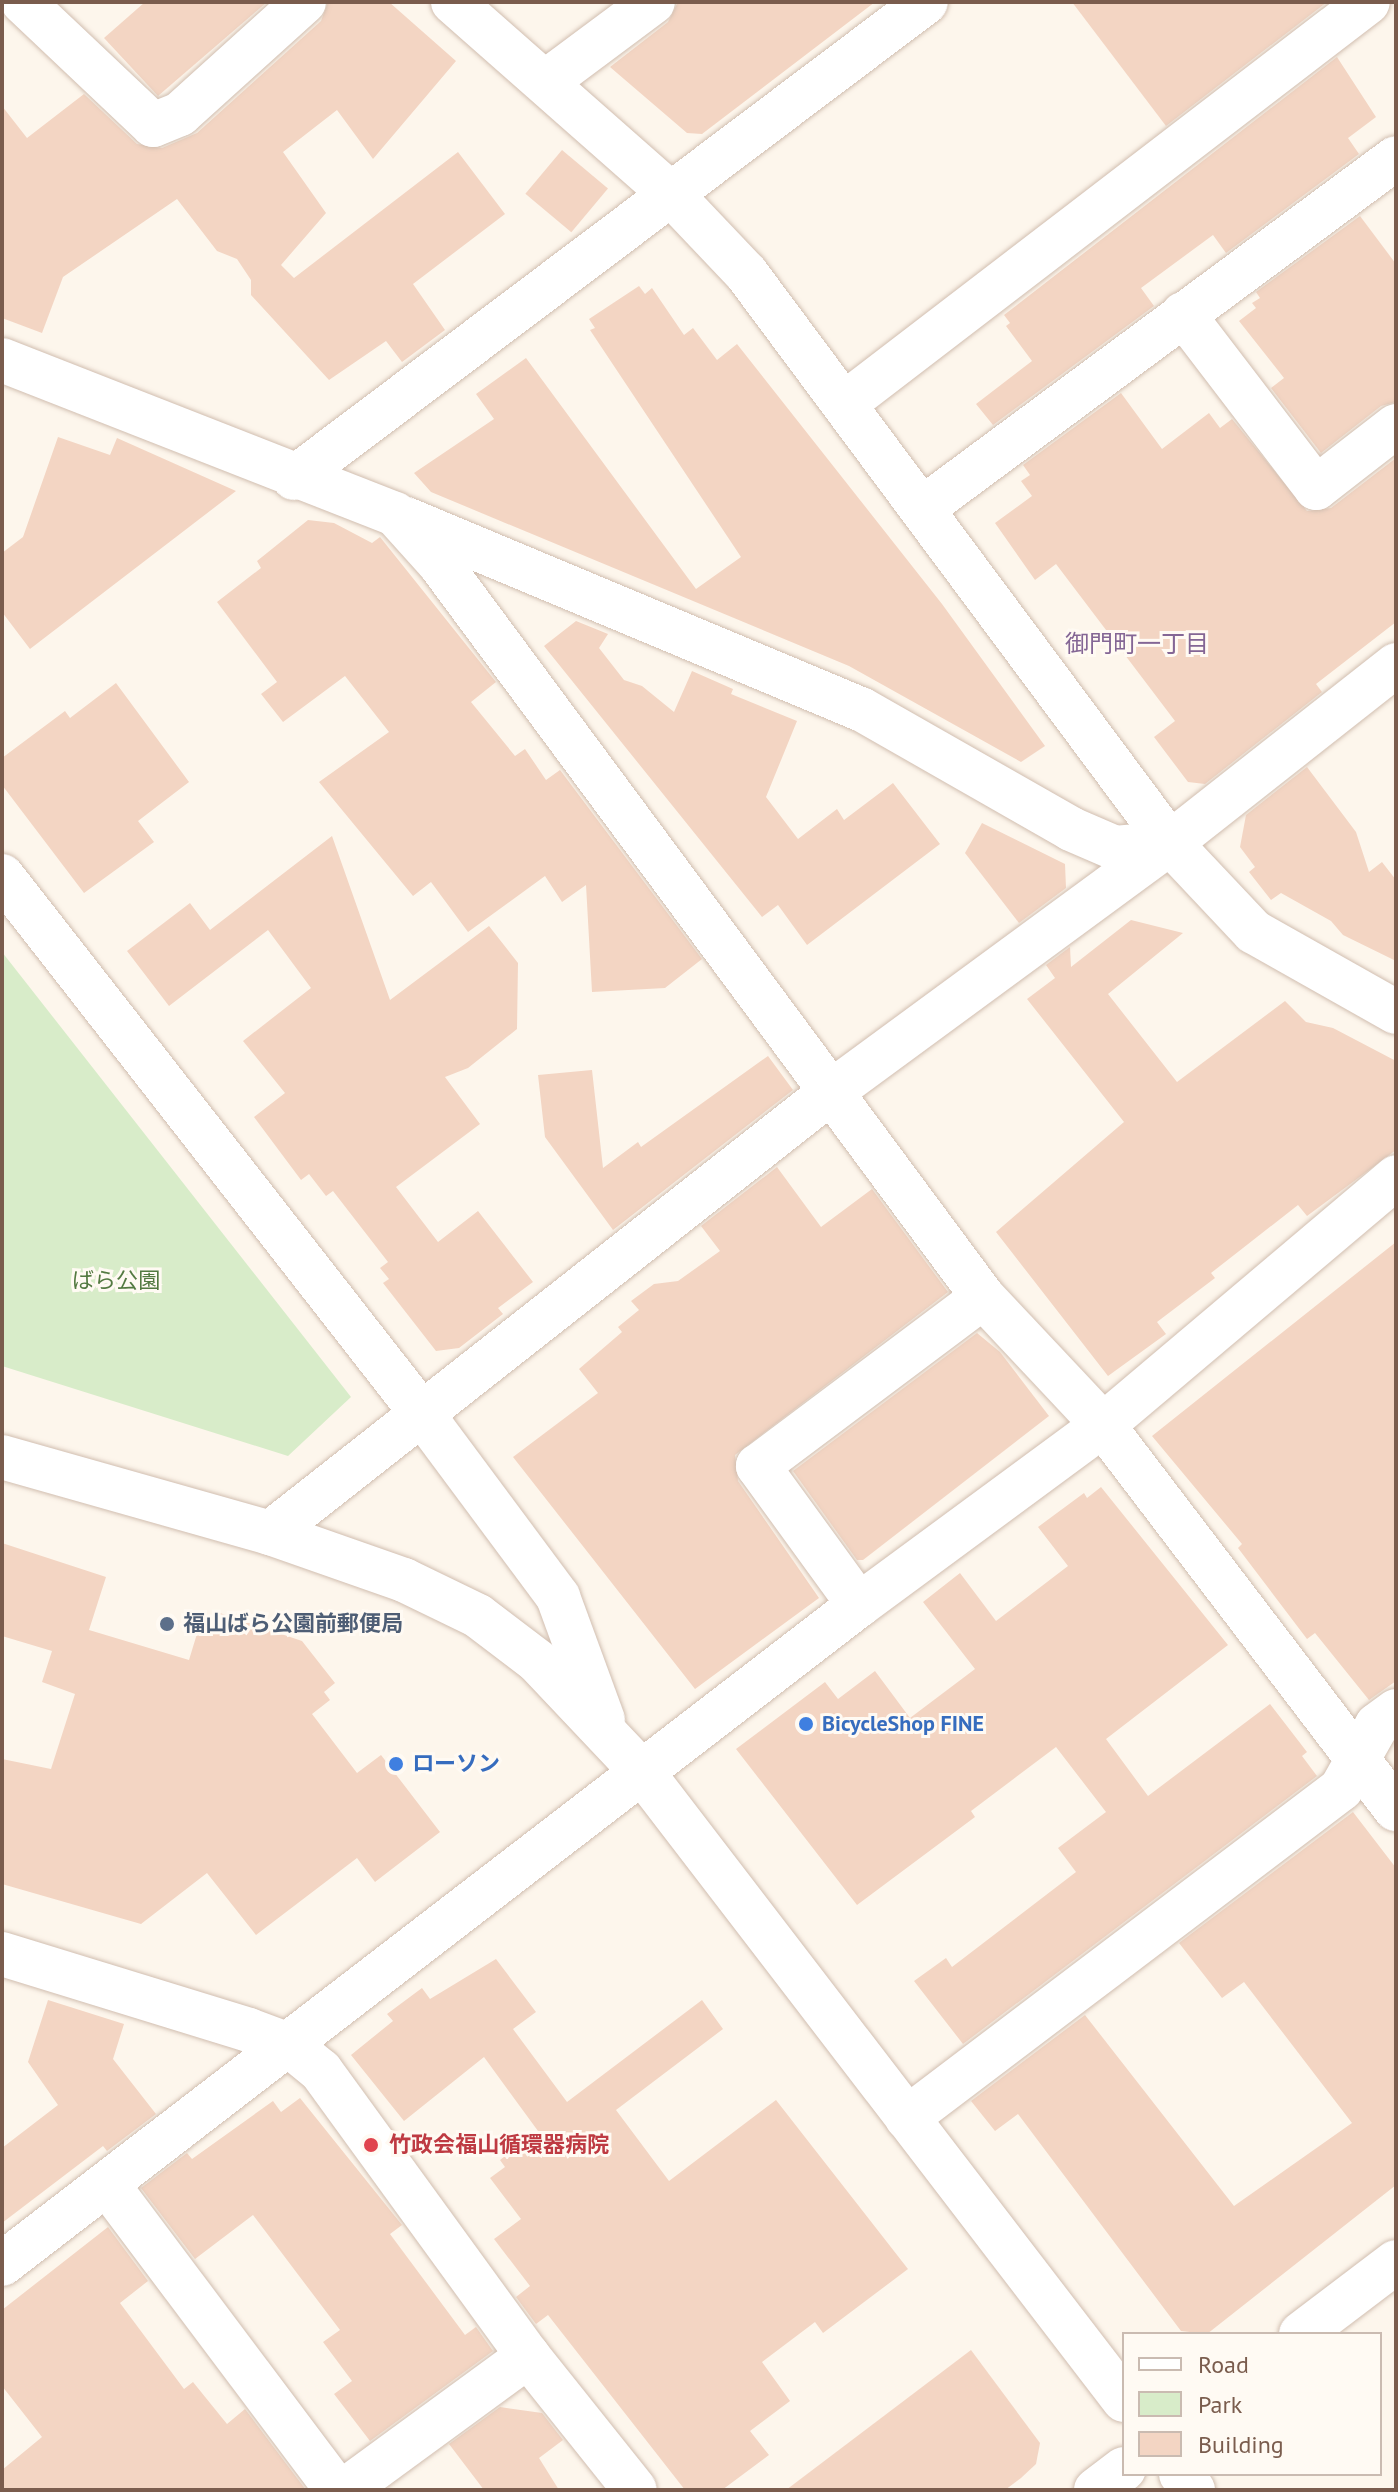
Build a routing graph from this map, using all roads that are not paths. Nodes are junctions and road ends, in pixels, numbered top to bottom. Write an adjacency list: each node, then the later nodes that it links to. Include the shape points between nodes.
1 (23, 2): 2 (street, via 153,125 180,114)
2 (304, 2)
3 (453, 2): 7 (street)
4 (653, 2): 7 (street)
5 (926, 2): 9 (street)
6 (1368, 2): 12 (street)
7 (547, 81): 9 (street)
8 (1396, 158): 10 (street)
9 (671, 194): 12 (street, via 746,273); 14 (street)
10 (1183, 314): 13 (street, via 1316,488); 15 (street)
11 (2, 360): 14 (street)
12 (844, 404): 15 (street)
13 (1396, 426)
14 (294, 478): 16 (street)
15 (923, 508): 18 (street)
16 (395, 514): 18 (street, via 861,709 1071,829 1115,848); 21 (street, via 440,564)
17 (1396, 665): 18 (street)
18 (1170, 843): 20 (street, via 1254,932); 21 (street)
19 (2, 876): 24 (street)
20 (1396, 1012)
21 (831, 1092): 23 (street); 24 (street)
22 (1396, 1177): 25 (street)
23 (983, 1297): 25 (street); 28 (street, via 758,1466)
24 (423, 1415): 27 (street); 30 (street, via 558,1597)
25 (1103, 1425): 28 (street); 31 (street)
26 (2, 1457): 27 (street)
27 (270, 1533): 30 (street, via 404,1580 478,1616 537,1661)
28 (859, 1605): 32 (street)
29 (1396, 1711): 31 (street, via 1377,1725)
30 (607, 1733): 32 (street)
31 (1357, 1756): 33 (street); 36 (street, via 1341,1789)
32 (643, 1773): 35 (street); 36 (street)
33 (1396, 1809)
34 (2, 1954): 35 (street)
35 (289, 2045): 37 (street); 41 (street, via 321,2071)
36 (907, 2118): 42 (street)
37 (107, 2184): 38 (street); 44 (street)
38 (2, 2264)
39 (1393, 2269): 40 (street)
40 (1304, 2332)
41 (528, 2356): 45 (street); 46 (street)
42 (1122, 2397)
43 (1122, 2470): 47 (street)
44 (337, 2490)
45 (345, 2490)
46 (635, 2490)
47 (1096, 2490)

